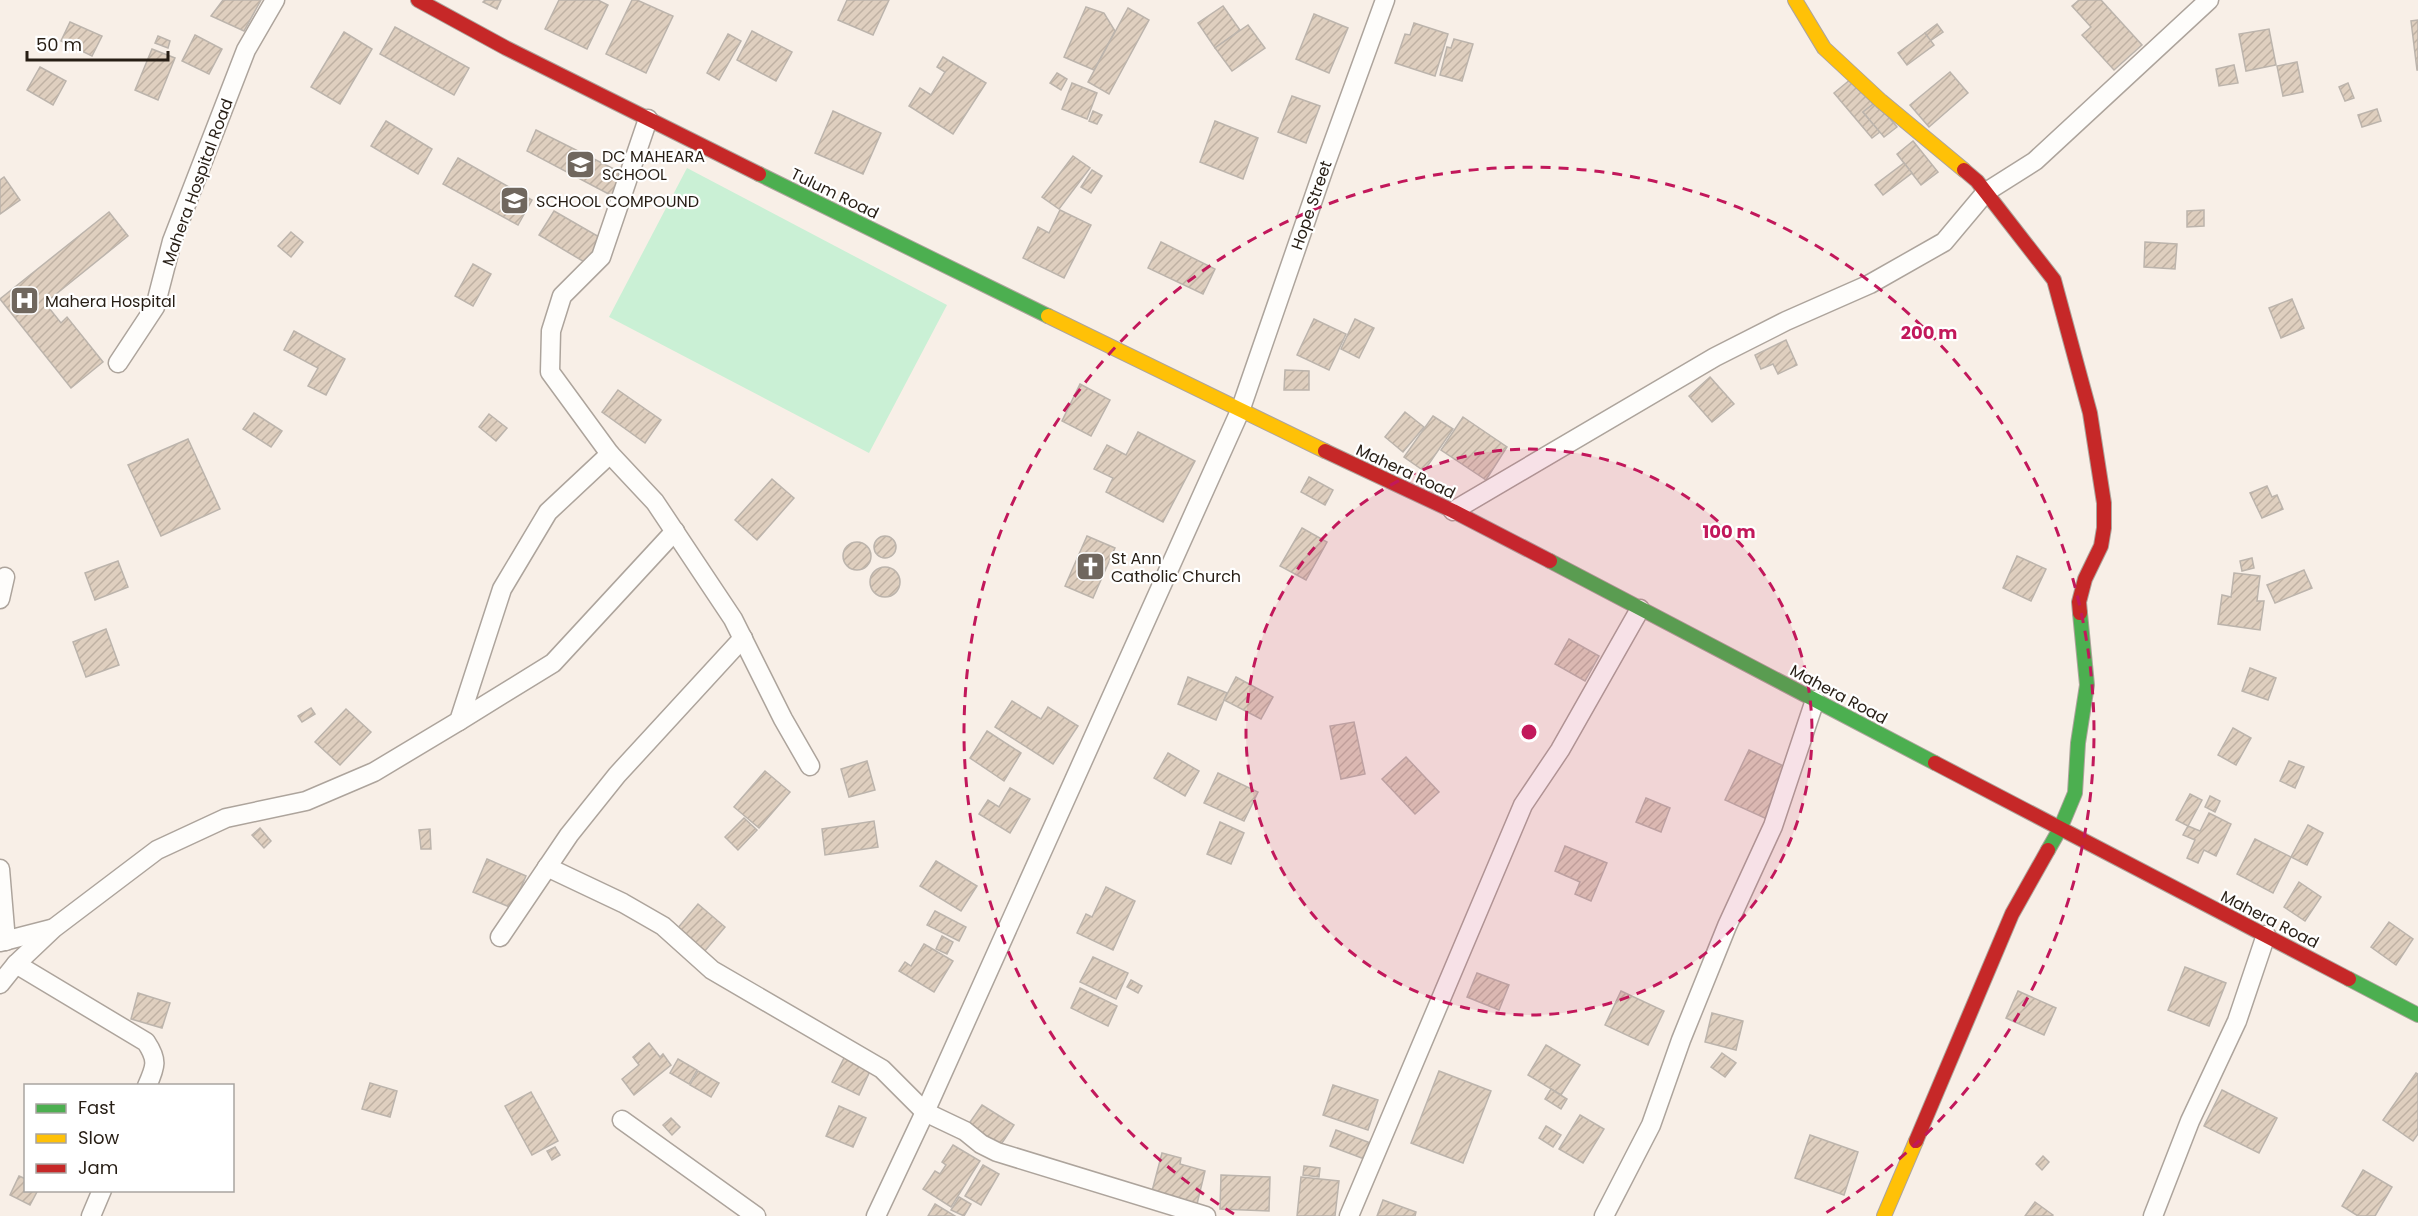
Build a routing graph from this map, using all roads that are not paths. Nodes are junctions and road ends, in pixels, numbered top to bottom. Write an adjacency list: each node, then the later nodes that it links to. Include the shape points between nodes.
1 (275, 0): 8 (street, Mahera Hospital Road, via 246,50 172,241 155,307)
2 (418, 0): 6 (street, Tulum Road)
3 (1385, 0): 9 (street, Hope Street)
4 (1795, 0): 7 (street, via 1824,48)
5 (2209, 0): 7 (street, via 2035,162)
6 (648, 119): 9 (street, Tulum Road); 10 (street, via 601,257 562,296 551,331 550,372)
7 (1986, 192): 11 (street, via 1944,242 1870,284 1715,357); 20 (street, via 2054,280 2090,413 2104,503 2101,546 2079,602 2087,685 2075,794)
8 (118, 363)
9 (1240, 411): 11 (street, Mahera Road); 31 (street, Hope Street)
10 (610, 454): 12 (street, via 655,502); 18 (street, via 548,512 502,590)
11 (1453, 511): 15 (street, Mahera Road)
12 (675, 531): 16 (street); 18 (street, via 553,663)
13 (5, 577): 14 (street)
14 (0, 599)
15 (1641, 609): 17 (street, Mahera Road); 38 (street, via 1560,750 1523,805)
16 (743, 638): 19 (street); 21 (street, via 617,775)
17 (1815, 700): 20 (street, Mahera Road); 39 (street, via 1773,826 1727,926 1652,1125)
18 (459, 721): 23 (street, via 374,772 306,801 225,818 157,850)
19 (810, 766)
20 (2060, 829): 24 (street, Mahera Road); 40 (street, via 2012,914)
21 (547, 867): 25 (street); 31 (street, via 663,926 712,970 882,1069)
22 (0, 869): 26 (street)
23 (54, 928): 26 (street); 27 (street)
24 (2266, 935): 29 (street, Mahera Road); 41 (street, via 2237,1021 2190,1121)
25 (500, 937)
26 (3, 941)
27 (16, 964): 28 (street); 30 (street, via 146,1042 155,1056)
28 (0, 984)
29 (2418, 1015)
30 (148, 1084)
31 (925, 1112): 36 (street, Hope Street); 37 (street, via 997,1152)
32 (622, 1120): 35 (street)
33 (102, 1192): 34 (street)
34 (91, 1216)
35 (756, 1216)
36 (876, 1216)
37 (1206, 1216)
38 (1349, 1216)
39 (1604, 1216)
40 (1884, 1216)
41 (2152, 1216)

